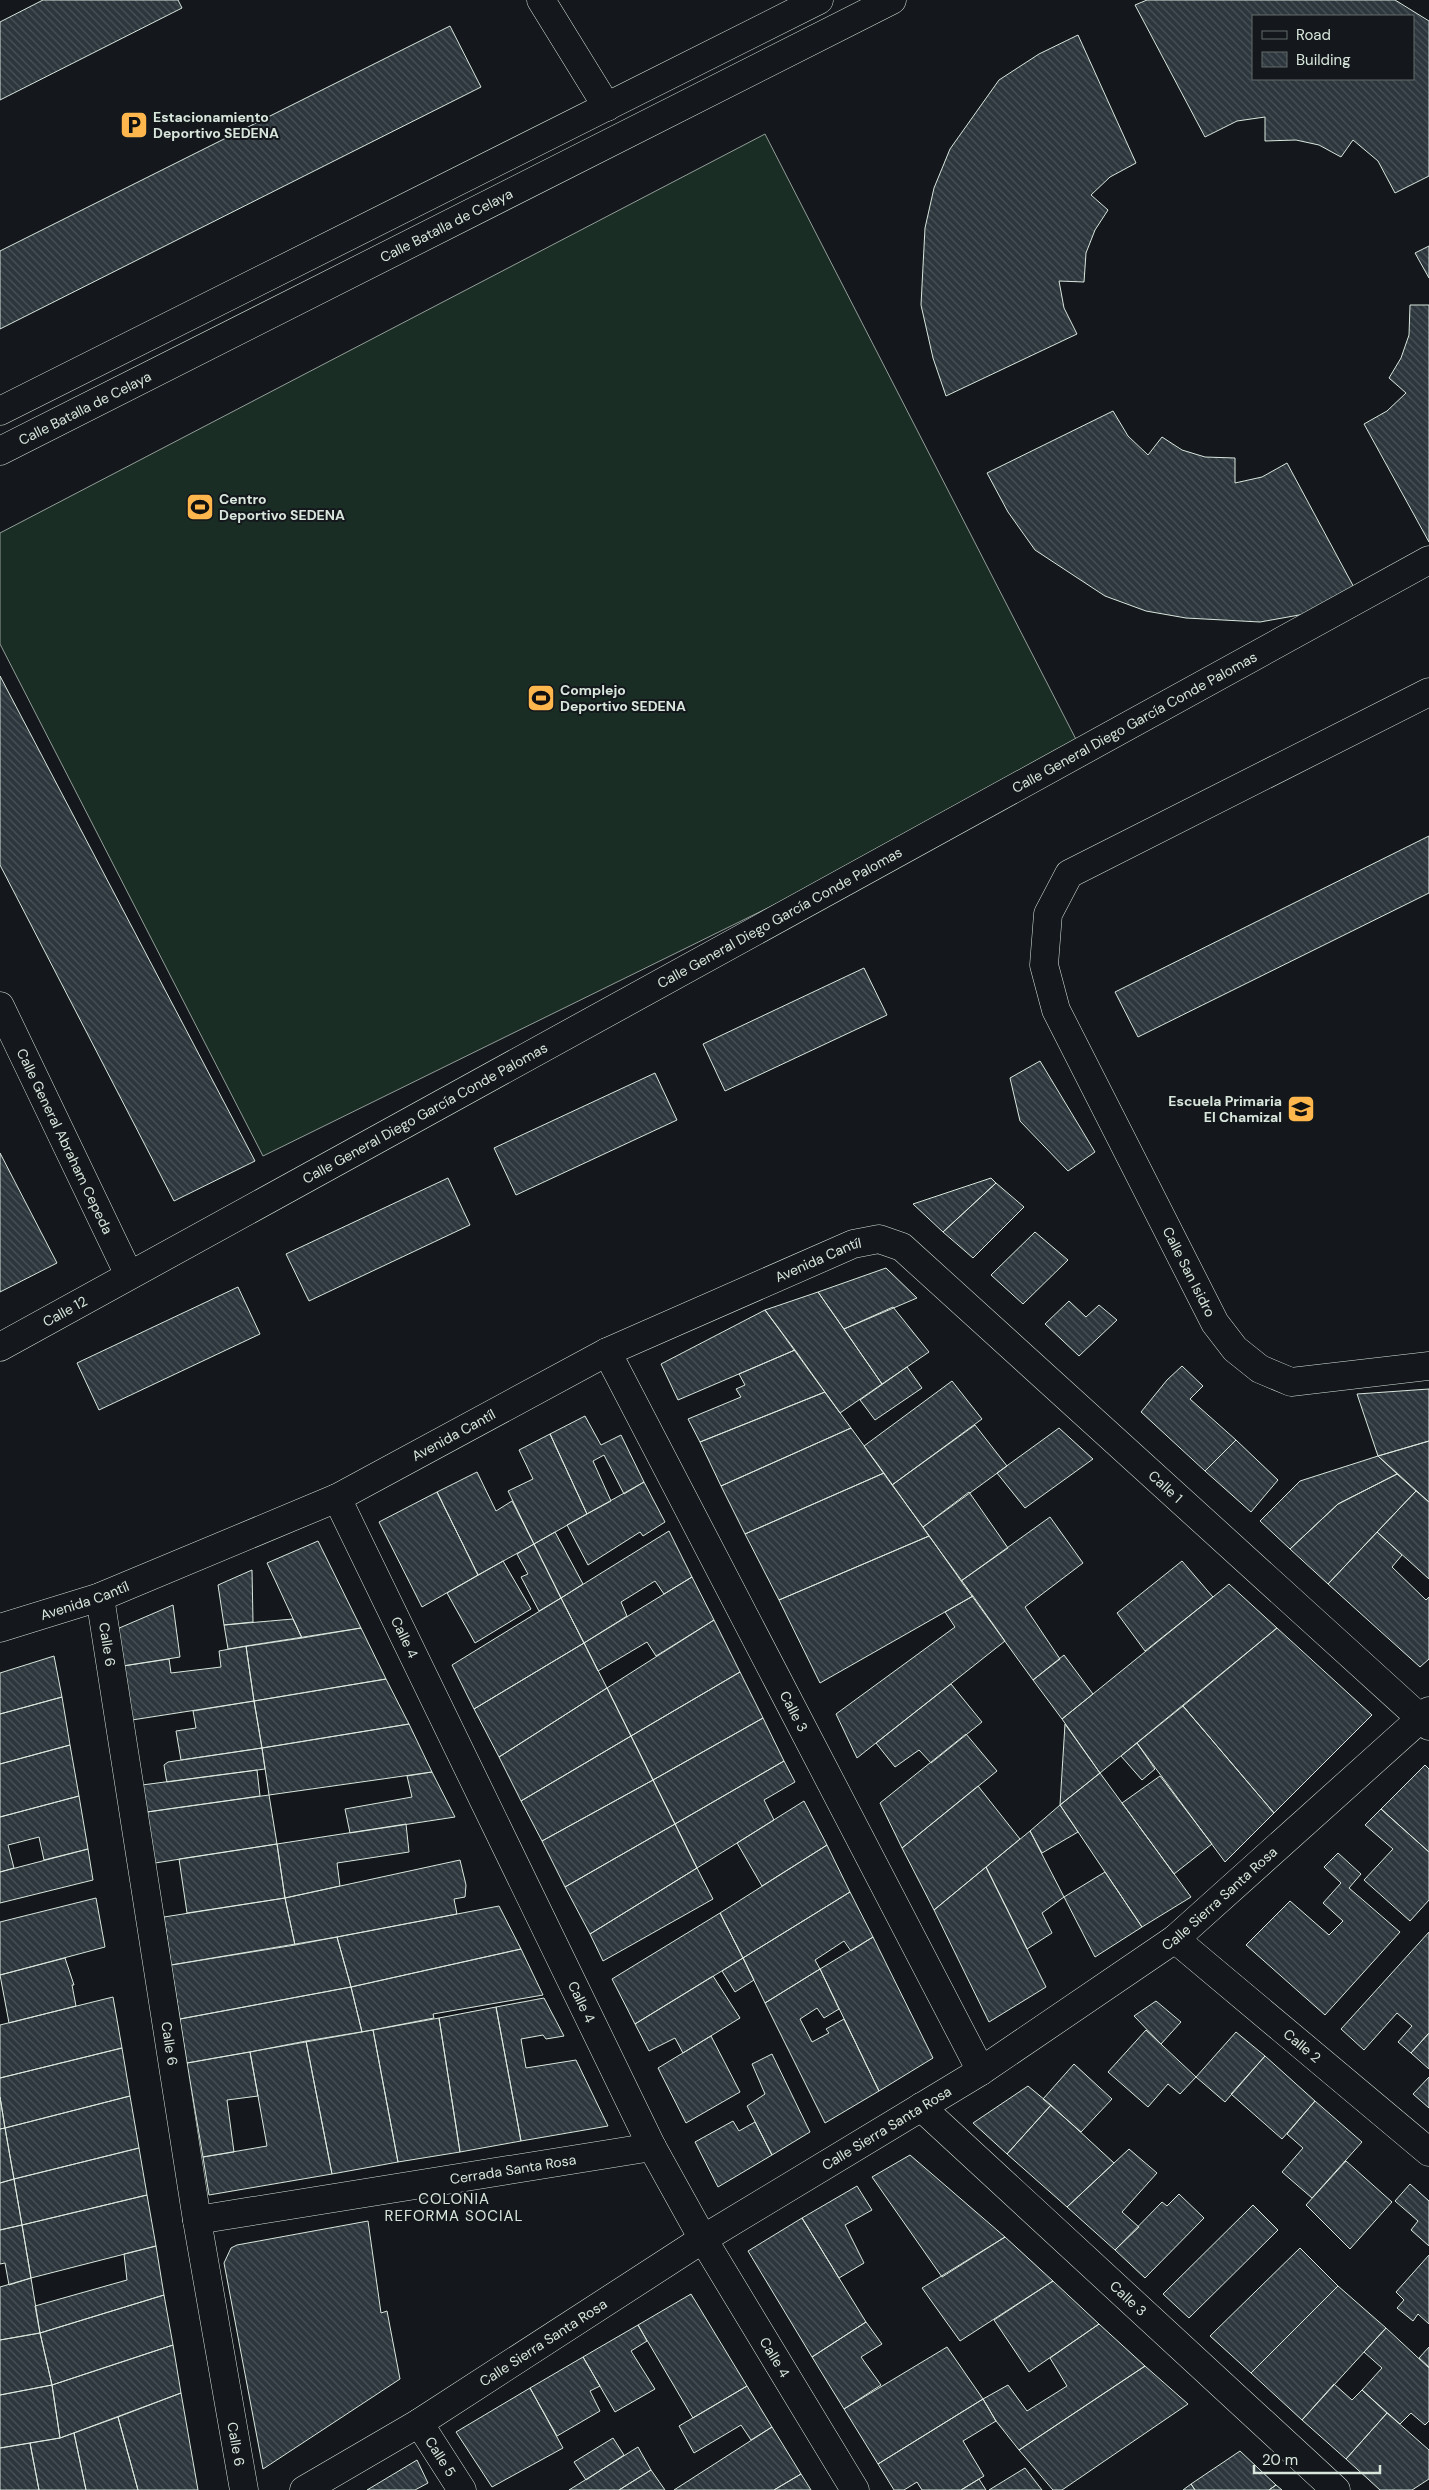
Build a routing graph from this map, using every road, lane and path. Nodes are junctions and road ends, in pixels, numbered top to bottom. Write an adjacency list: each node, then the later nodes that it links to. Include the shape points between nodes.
1 (541, 0): 4 (street)
2 (819, 0): 4 (street)
3 (892, 0): 6 (street, Calle Batalla de Celaya)
4 (607, 107): 5 (street)
5 (0, 411)
6 (0, 451)
7 (1429, 560): 11 (street, Calle General Diego García Conde Palomas)
8 (1429, 692): 14 (street, Calle San Isidro, via 1069,874 1048,914 1044,965 1056,1010 1215,1322 1235,1349 1260,1368 1291,1382)
9 (0, 1006): 11 (street, Calle General Abraham Cepeda)
10 (902, 1246): 13 (street, Avenida Cantíl, via 878,1239 853,1244); 18 (street, Calle 1)
11 (129, 1275): 12 (street, Calle 12)
12 (0, 1347)
13 (607, 1352): 15 (street, Avenida Cantíl); 20 (street, Calle 3)
14 (1429, 1366)
15 (337, 1498): 16 (street, Avenida Cantíl); 22 (street, Calle 4)
16 (100, 1597): 17 (street, Avenida Cantíl); 24 (street, Calle 6)
17 (0, 1628)
18 (1426, 1718): 19 (street, Calle Sierra Santa Rosa)
19 (1176, 1938): 20 (street, Calle Sierra Santa Rosa); 23 (street, Calle 2)
20 (980, 2070): 21 (street, Calle Sierra Santa Rosa)
21 (921, 2106): 25 (street, Calle Sierra Santa Rosa); 31 (street, Calle 3)
22 (652, 2146): 24 (street, Cerrada Santa Rosa); 25 (street, Calle 4)
23 (1429, 2152)
24 (197, 2220): 27 (street, Calle 6)
25 (703, 2239): 26 (street, Calle Sierra Santa Rosa); 30 (street, Calle 4)
26 (419, 2423): 28 (street, Calle Sierra Santa Rosa); 29 (street, Calle 5)
27 (244, 2490)
28 (304, 2490)
29 (462, 2490)
30 (855, 2490)
31 (1336, 2490)

